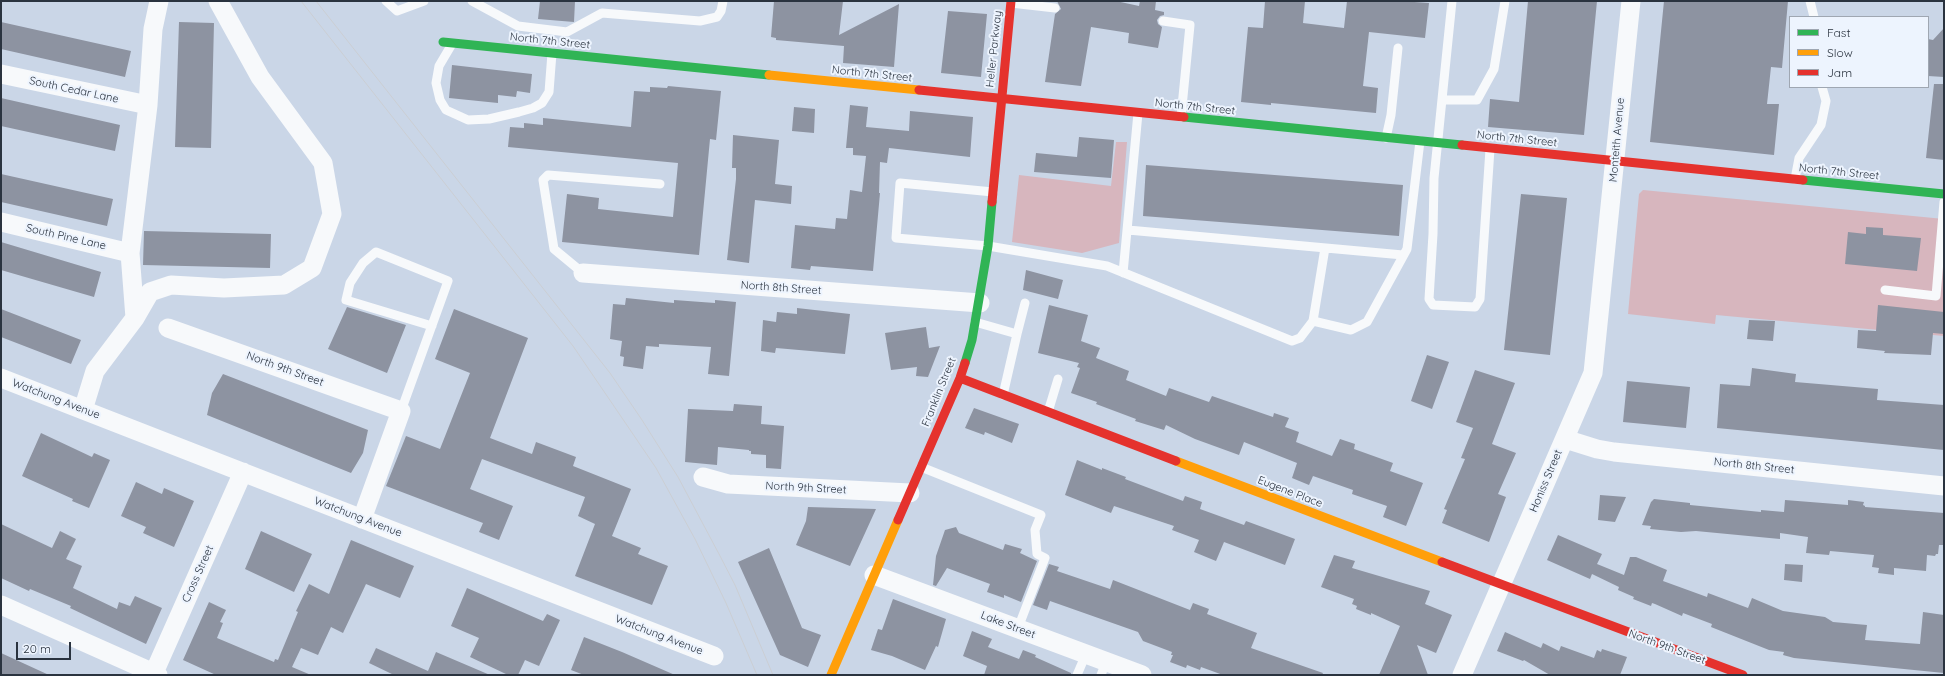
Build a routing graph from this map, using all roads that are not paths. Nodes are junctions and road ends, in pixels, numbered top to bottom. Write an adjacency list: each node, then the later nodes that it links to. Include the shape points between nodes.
1 (159, 1): 22 (street, via 153,28)
2 (218, 1): 47 (street, via 260,77 323,163 332,214 312,268 284,285 224,288 171,285 150,292)
3 (386, 1): 4 (lane, via 397,11)
4 (424, 1)
5 (472, 1): 6 (lane, via 518,26 567,32 602,13 700,21 716,17 722,11)
6 (723, 1)
7 (1452, 1): 21 (lane)
8 (1505, 1): 21 (lane, via 1494,69 1477,100)
9 (1631, 1): 29 (street, Monteith Avenue)
10 (1810, 1): 13 (lane)
11 (1011, 2): 12 (lane); 20 (street, Heller Parkway)
12 (1055, 8)
13 (1814, 16)
14 (1163, 21): 24 (lane, via 1190,25)
15 (448, 42): 17 (street, North 7th Street); 17 (lane, via 436,83 440,100 446,110 468,120 489,119 533,108 542,103 549,92)
16 (1398, 48): 25 (lane)
17 (552, 53): 20 (street, North 7th Street)
18 (1, 74): 22 (street, South Cedar Lane)
19 (1822, 88): 30 (lane, via 1826,101 1821,125 1799,158)
20 (1001, 99): 23 (street, North 7th Street); 32 (street, Franklin Street)
21 (1442, 100): 27 (lane)
22 (148, 105): 39 (street)
23 (1138, 113): 24 (street, North 7th Street); 36 (lane)
24 (1181, 118): 25 (street, North 7th Street)
25 (1386, 138): 26 (street, North 7th Street)
26 (1420, 141): 27 (street, North 7th Street); 40 (lane, via 1407,248)
27 (1437, 143): 28 (street, North 7th Street); 28 (lane, via 1429,299 1434,305 1474,307 1480,299)
28 (1490, 148): 29 (street, North 7th Street)
29 (1615, 161): 30 (street, North 7th Street); 43 (street, Monteith Avenue)
30 (1795, 179): 33 (street, North 7th Street)
31 (660, 184): 41 (lane, via 548,175 543,180 554,248)
32 (993, 192): 37 (street, Franklin Street); 37 (lane, via 900,183 896,238)
33 (1944, 194)
34 (1944, 202): 44 (lane, via 1936,296)
35 (1, 222): 39 (street, South Pine Lane)
36 (1128, 230): 38 (lane); 42 (lane)
37 (988, 246): 42 (lane, via 1107,266); 45 (street, Franklin Street)
38 (1325, 248): 40 (lane); 48 (lane)
39 (130, 253): 47 (street)
40 (1403, 256): 48 (lane, via 1367,322 1351,330)
41 (583, 273): 45 (street, North 8th Street)
42 (1124, 273): 48 (lane, via 1292,341 1300,338)
43 (1604, 280): 60 (street, Honiss Street, via 1593,373)
44 (1885, 290)
45 (980, 303): 49 (street, Franklin Street)
46 (1025, 303): 52 (lane)
47 (135, 318): 57 (street, via 95,371)
48 (1313, 321)
49 (975, 322): 52 (lane); 54 (street, Franklin Street)
50 (432, 326): 50 (lane, via 448,281 376,252 363,263 350,282 346,300); 58 (lane)
51 (168, 328): 58 (street, North 9th Street)
52 (1018, 334): 56 (lane)
53 (1, 378): 57 (street, Watchung Avenue)
54 (960, 378): 56 (street, Eugene Place); 61 (street, Franklin Street)
55 (1058, 379): 59 (lane)
56 (1003, 395): 59 (street, Eugene Place)
57 (83, 410): 62 (street, Watchung Avenue)
58 (401, 411): 66 (street)
59 (1048, 412): 68 (street, Eugene Place)
60 (1565, 439): 64 (street, North 8th Street, via 1614,452); 68 (street, Honiss Street)
61 (921, 467): 65 (street, Franklin Street); 71 (lane, via 1041,516 1035,530 1037,554 1045,558)
62 (243, 472): 66 (street, Watchung Avenue); 75 (street, Cross Street)
63 (703, 478): 65 (street, North 9th Street, via 728,484)
64 (1944, 486)
65 (910, 493): 67 (street, Franklin Street)
66 (362, 519): 73 (street, Watchung Avenue)
67 (874, 575): 71 (street, Lake Street); 76 (street, Franklin Street)
68 (1501, 585): 70 (street, Eugene Place); 79 (street, Honiss Street)
69 (1, 604): 75 (street)
70 (1612, 627): 80 (street, North 9th Street)
71 (1018, 628): 72 (street, Lake Street)
72 (1086, 654): 74 (street, Lake Street); 77 (lane)
73 (714, 656)
74 (1104, 668): 78 (street, Lake Street)
75 (155, 674)
76 (831, 675)
77 (1077, 675)
78 (1142, 675)
79 (1462, 675)
80 (1743, 675)

